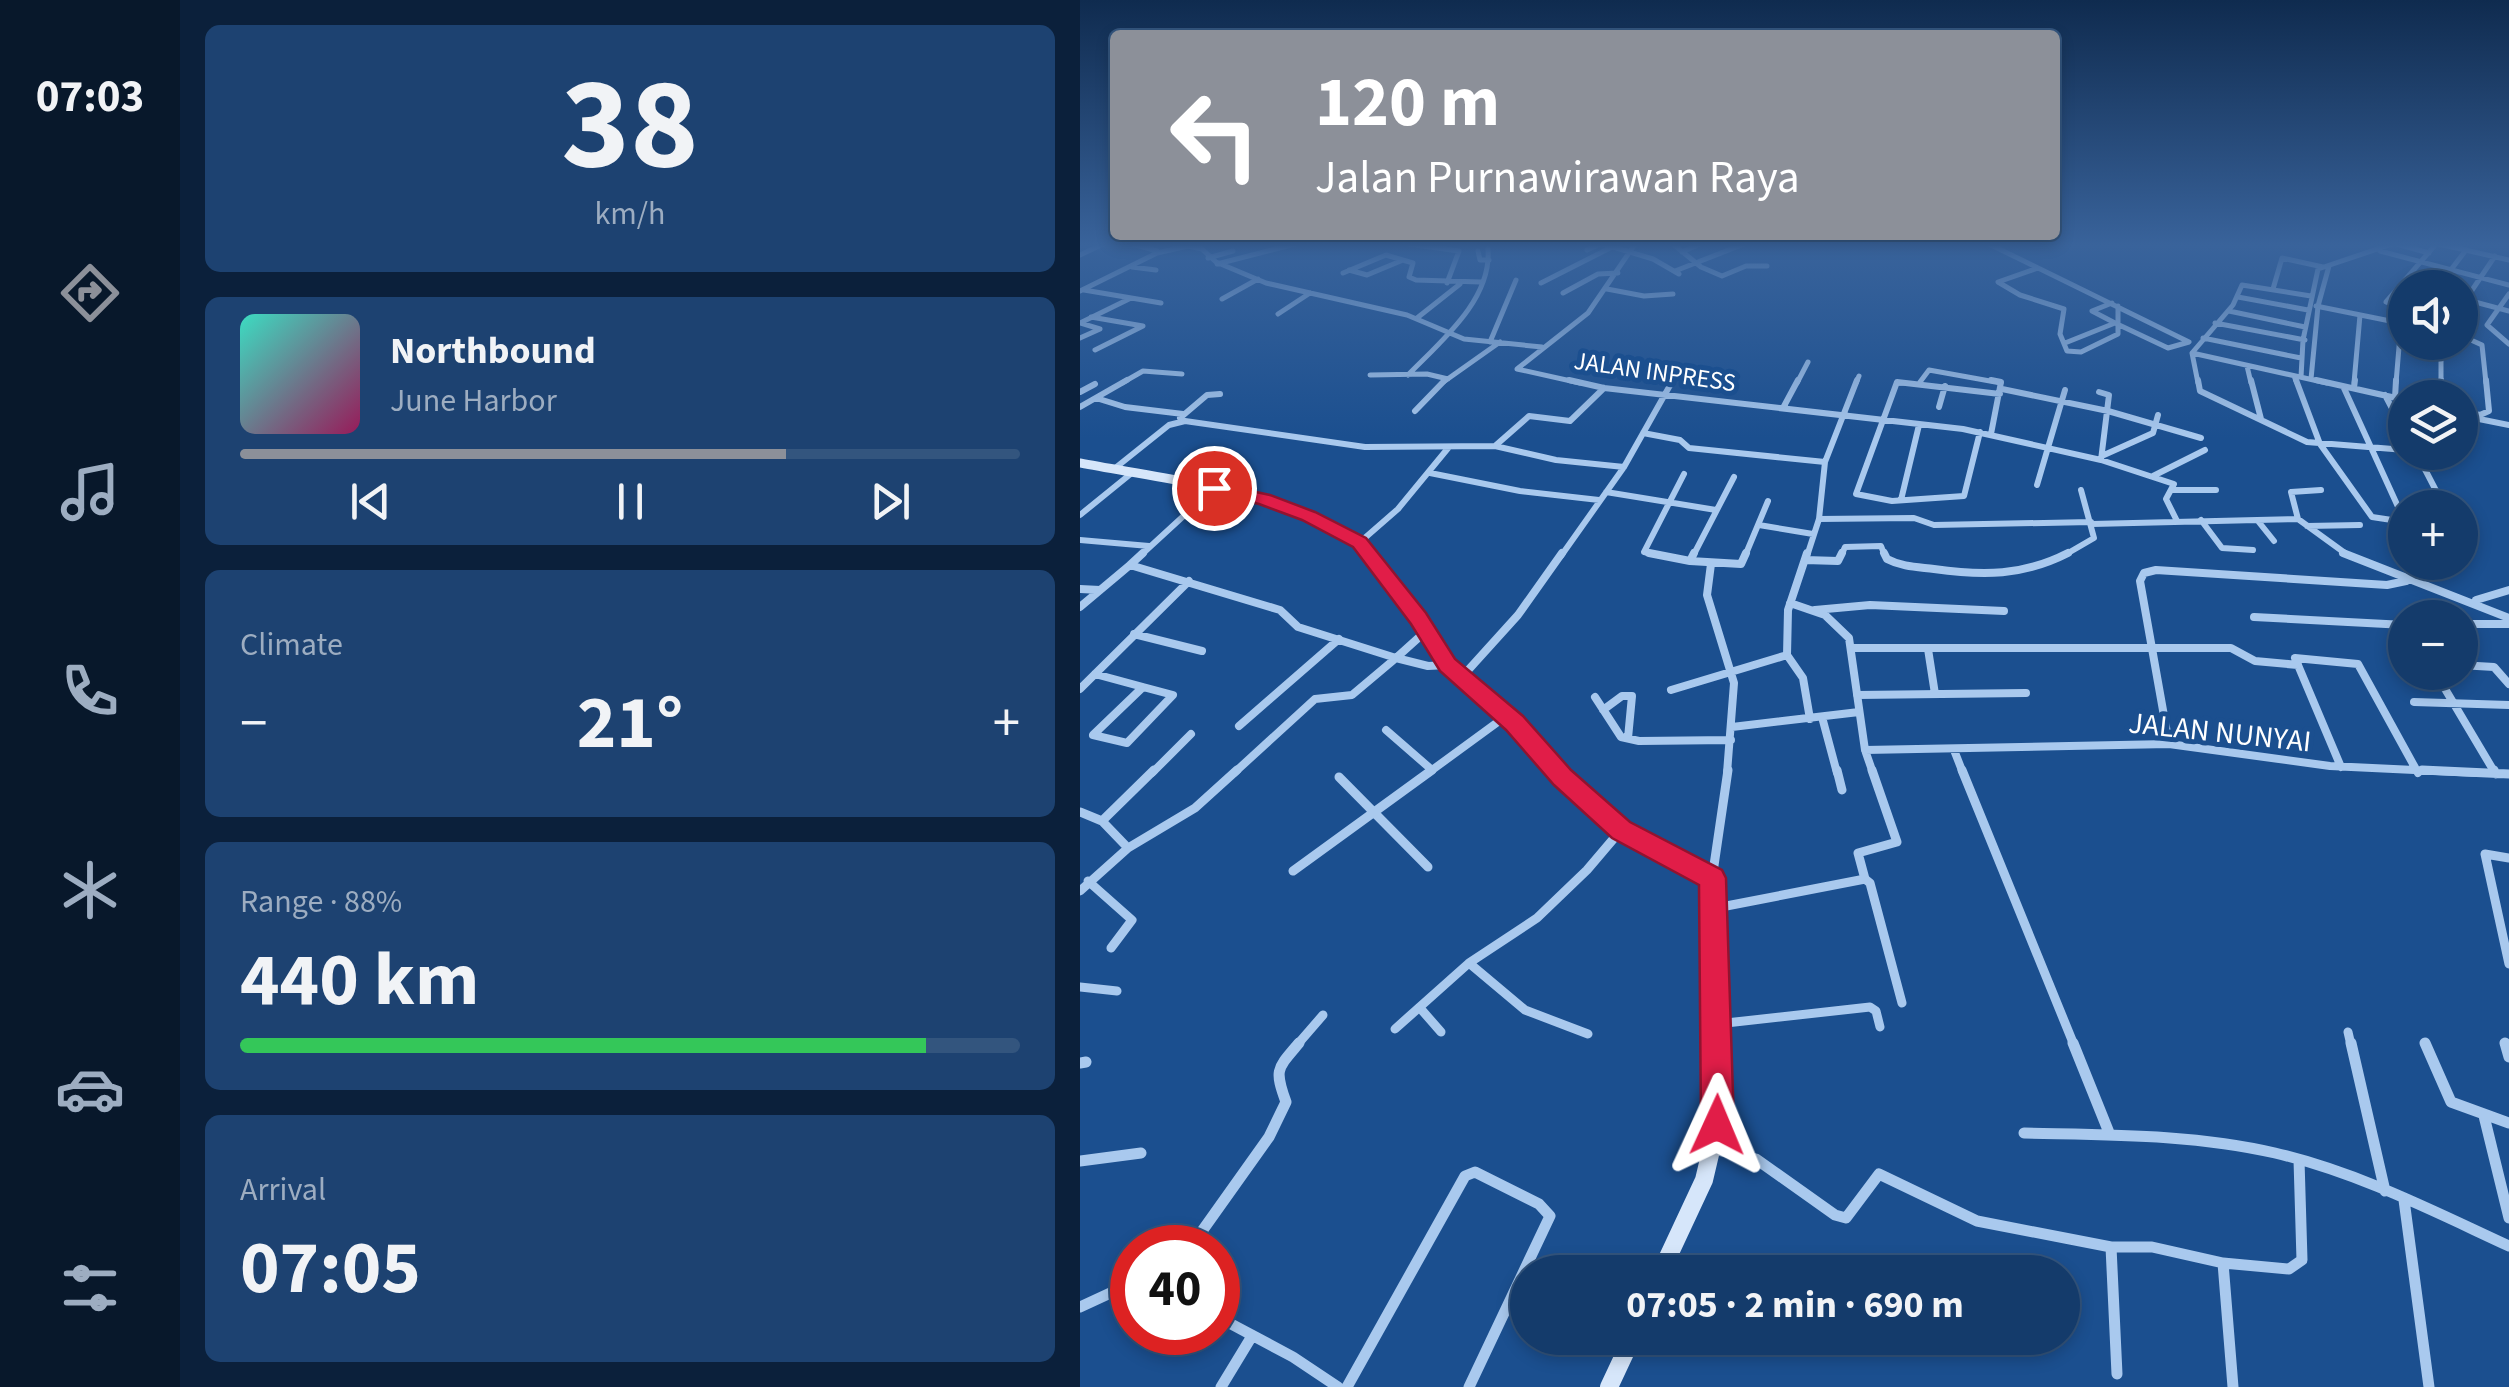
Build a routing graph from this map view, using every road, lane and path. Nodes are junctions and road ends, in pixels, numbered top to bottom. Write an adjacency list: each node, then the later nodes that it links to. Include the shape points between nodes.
1 (2499, 308): 37 (street, via 2488,326)
2 (1108, 309): 19 (street)
3 (1286, 309): 17 (street)
4 (1379, 309): 20 (street)
5 (1429, 309): 20 (street)
6 (1469, 309): 28 (street)
7 (1504, 309): 32 (street)
8 (1592, 309): 38 (street, JALAN INPRESS)
9 (2064, 309): 36 (street)
10 (2099, 309): 24 (street, via 2092,311)
11 (2115, 309): 24 (street)
12 (2124, 309): 24 (street, via 2188,342 2168,348)
13 (2309, 309): 26 (street)
14 (2318, 309): 34 (street)
15 (2331, 309): 18 (street)
16 (2228, 311): 25 (street); 26 (street)
17 (1278, 314)
18 (2360, 315): 22 (street); 57 (street)
19 (1091, 317): 21 (street); 23 (street)
20 (1417, 318): 28 (street)
21 (1116, 320): 27 (street); 39 (street, via 1142,327)
22 (2388, 321)
23 (1080, 323): 27 (street)
24 (2117, 323): 36 (street); 36 (street, via 2118,334 2081,352 2067,351)
25 (2215, 323): 30 (street); 31 (street)
26 (2306, 327): 31 (street)
27 (1100, 328): 29 (street)
28 (1449, 332): 32 (street); 47 (street)
29 (1080, 338)
30 (2203, 338): 40 (street); 41 (street)
31 (2302, 340): 34 (street); 41 (street)
32 (1490, 342): 33 (street)
33 (1500, 342): 38 (street); 50 (street)
34 (2315, 342): 51 (street)
35 (2478, 343): 77 (street, via 2489,411)
36 (2065, 344)
37 (2509, 344)
38 (1542, 347): 56 (street, JALAN INPRESS, via 1517,368)
39 (1095, 350)
40 (2192, 354): 43 (street); 80 (street, via 2202,394)
41 (2301, 358): 49 (street)
42 (1808, 362): 71 (street)
43 (2247, 366): 49 (street); 80 (street)
44 (1680, 368): 64 (street)
45 (1182, 374): 66 (street, via 1143,371)
46 (1370, 375): 47 (street)
47 (1408, 375): 50 (street)
48 (1858, 376): 75 (street)
49 (2298, 377): 51 (street); 89 (street)
50 (1448, 379): 72 (street)
51 (2311, 379): 55 (street)
52 (1920, 382): 54 (street); 59 (street, via 1927,371 1938,371 1997,380); 79 (street, via 1897,382)
53 (1095, 384): 60 (street)
54 (1944, 386): 59 (street); 69 (street)
55 (2342, 386): 57 (street); 91 (street)
56 (1604, 388): 64 (street, JALAN INPRESS); 90 (street, via 1570,421 1529,416)
57 (2354, 388): 63 (street)
58 (2065, 390): 68 (street)
59 (2001, 391): 68 (street); 87 (street)
60 (1080, 392)
61 (2100, 392): 73 (street, via 2110,395)
62 (1220, 394): 74 (street, via 1207,394)
63 (2385, 395): 65 (street); 67 (street)
64 (1663, 396): 71 (street, JALAN INPRESS); 85 (street)
65 (2388, 396)
66 (1096, 398): 70 (street); 74 (street)
67 (2388, 401)
68 (2063, 402): 73 (street); 93 (street)
69 (1940, 406)
70 (1080, 407)
71 (1783, 408): 75 (street, JALAN INPRESS)
72 (1416, 412)
73 (2108, 412): 83 (street); 96 (street)
74 (1182, 414): 81 (street)
75 (1842, 415): 79 (street, JALAN INPRESS); 97 (street)
76 (2158, 415): 83 (street)
77 (2478, 416)
78 (2478, 417): 84 (street)
79 (1881, 419): 82 (street, JALAN INPRESS); 115 (street, via 1856,494)
80 (2261, 420): 89 (street)
81 (1177, 421): 92 (street, via 1365,447); 100 (street)
82 (1919, 424): 86 (street, JALAN INPRESS); 115 (street)
83 (2154, 424): 88 (street); 96 (street, via 2152,433)
84 (2509, 424)
85 (1643, 432): 97 (street, via 1690,448); 99 (street)
86 (1980, 432): 87 (street, JALAN INPRESS); 115 (street, via 1964,496)
87 (1991, 434): 93 (street, JALAN INPRESS)
88 (2201, 438)
89 (2320, 444): 91 (street); 122 (street, via 2372,517)
90 (1495, 446): 92 (street); 99 (street)
91 (2369, 446): 94 (street); 112 (street)
92 (1448, 447): 102 (street)
93 (2050, 447): 96 (street, JALAN INPRESS); 106 (street)
94 (2388, 448)
95 (2205, 450): 104 (street)
96 (2102, 458): 104 (street, JALAN INPRESS)
97 (1825, 462): 120 (street)
98 (1080, 463): 100 (street)
99 (1624, 467): 113 (street)
100 (1114, 469): 101 (street)
101 (1132, 472): 107 (street); 119 (street)
102 (1430, 473): 114 (street); 133 (street)
103 (1684, 474): 116 (street)
104 (2153, 476): 109 (street, via 2174,484)
105 (1734, 477): 118 (street)
106 (2037, 485)
107 (1214, 488): 133 (street, via 1264,499); 134 (street)
108 (2081, 490): 126 (street)
109 (2171, 490): 110 (street); 125 (street, via 2166,501)
110 (2216, 490)
111 (2321, 490): 121 (street, via 2290,492)
112 (2390, 490)
113 (1606, 492): 114 (street); 116 (street)
114 (1599, 500): 171 (street, via 1518,614)
115 (1902, 500)
116 (1670, 502): 118 (street); 137 (street, via 1644,552)
117 (1768, 502): 128 (street)
118 (1716, 510): 137 (street)
119 (1080, 515)
120 (1818, 519): 126 (street, via 1912,518 1934,526); 130 (street)
121 (2298, 519): 124 (street); 129 (street)
122 (2388, 519)
123 (2201, 520): 124 (street); 125 (street); 135 (street, via 2222,548)
124 (2258, 520): 132 (street)
125 (2176, 521): 126 (street)
126 (2092, 523): 136 (street, via 2092,540 2042,568 2014,574 1968,575 1900,564 1887,559 1881,546 1844,547 1836,562)
127 (2360, 525): 129 (street)
128 (1759, 526): 130 (street); 138 (street, via 1742,564)
129 (2307, 526): 140 (street, via 2337,550)
130 (1813, 534): 136 (street)
131 (1080, 540): 134 (street)
132 (2274, 541)
133 (1360, 543): 157 (street)
134 (1149, 546): 139 (street)
135 (2253, 550)
136 (1805, 560): 149 (street)
137 (1690, 561): 138 (street)
138 (1711, 564): 169 (street, via 1707,595)
139 (1130, 565): 143 (street); 145 (street)
140 (2388, 569)
141 (2404, 580): 160 (street, via 2330,584 2144,572 2140,581)
142 (2419, 580): 147 (street)
143 (1189, 582): 158 (street); 159 (street, via 1280,610 1298,628)
144 (1080, 589): 145 (street)
145 (1100, 590): 150 (street)
146 (2509, 590): 147 (street)
147 (2476, 600)
148 (2478, 601): 154 (street)
149 (1790, 602): 151 (street); 164 (street)
150 (1080, 607)
151 (1815, 610): 152 (street, via 1870,605); 161 (street, via 1844,629)
152 (2004, 611)
153 (2254, 617): 156 (street)
154 (2509, 621): 155 (street)
155 (2478, 623)
156 (2388, 624)
157 (1426, 631): 165 (street); 166 (street)
158 (1134, 634): 163 (street); 170 (street)
159 (1340, 639): 165 (street); 189 (street)
160 (2154, 647): 162 (street); 167 (street, via 2231,648 2255,661); 195 (street)
161 (1852, 648): 162 (street); 179 (street)
162 (1928, 649): 178 (street)
163 (1202, 651)
164 (1787, 654): 169 (street); 188 (street, via 1803,678)
165 (1396, 658): 166 (street); 209 (street, via 1352,695 1315,700 1195,808)
166 (1448, 665): 171 (street)
167 (2298, 665): 198 (street); 200 (street, via 2295,658 2358,664)
168 (2478, 666): 172 (street, via 2494,667)
169 (1729, 670): 175 (street); 190 (street)
170 (1095, 674): 173 (street); 174 (street)
171 (1460, 678): 186 (street)
172 (2509, 684)
173 (1144, 686): 173 (street, via 1093,735 1092,735 1127,743 1173,696)
174 (1080, 690)
175 (1671, 690)
176 (2446, 690): 182 (street)
177 (2026, 693): 178 (street)
178 (1935, 694): 179 (street)
179 (1857, 695): 185 (street)
180 (1595, 698): 184 (street)
181 (2414, 702): 182 (street)
182 (2455, 704): 183 (street); 201 (street)
183 (2509, 705)
184 (1603, 710): 193 (street, via 1619,736); 193 (street, via 1632,696)
185 (1859, 712): 187 (street); 196 (street)
186 (1506, 716): 199 (street); 208 (street)
187 (1822, 717): 188 (street); 204 (street)
188 (1810, 719): 190 (street)
189 (1238, 726)
190 (1732, 727): 194 (street)
191 (1386, 730): 199 (street)
192 (1190, 734): 207 (street)
193 (1628, 738): 194 (street)
194 (1731, 740): 213 (street)
195 (2169, 744): 197 (street, JALAN NUNYAI); 198 (street, JALAN NUNYAI)
196 (1866, 750): 197 (street, JALAN NUNYAI); 214 (street, via 1897,842 1859,850)
197 (1954, 750): 238 (street)
198 (2341, 767): 200 (street, JALAN NUNYAI)
199 (1432, 770): 206 (street)
200 (2418, 773): 201 (street, JALAN NUNYAI)
201 (2496, 774): 202 (street, JALAN NUNYAI)
202 (2509, 774)
203 (1340, 777): 206 (street)
204 (1842, 790)
205 (1080, 812): 207 (street)
206 (1374, 812): 211 (street); 212 (street)
207 (1102, 821): 209 (street)
208 (1621, 830): 213 (street); 219 (street, via 1537,918)
209 (1128, 848): 215 (street)
210 (2509, 858): 220 (street, via 2485,854)
211 (1428, 867)
212 (1293, 871)
213 (1712, 878): 217 (street)
214 (1865, 878): 217 (street); 223 (street)
215 (1088, 881): 216 (street); 218 (street, via 1132,920)
216 (1080, 891)
217 (1716, 908): 226 (street)
218 (1111, 948)
219 (1469, 963): 224 (street); 231 (street, via 1525,1010)
220 (2509, 964)
221 (1080, 988): 222 (street)
222 (1117, 991)
223 (1902, 1003)
224 (1420, 1008): 228 (street); 229 (street)
225 (1324, 1015): 246 (street, via 1278,1068 1286,1102 1276,1126)
226 (1717, 1024): 227 (street, via 1870,1007); 239 (street)
227 (1880, 1027)
228 (1395, 1028)
229 (1441, 1032)
230 (2348, 1032): 243 (street)
231 (1588, 1034)
232 (2426, 1042): 235 (street, via 2446,1097)
233 (2505, 1043): 234 (street)
234 (2509, 1057)
235 (2484, 1116): 236 (street); 245 (street)
236 (2509, 1123)
237 (2024, 1133): 238 (street)
238 (2110, 1135): 241 (street, via 2255,1149)
239 (1713, 1149): 248 (street, via 1756,1159 1846,1218 1861,1208 1880,1174 1978,1221); 249 (street)
240 (1142, 1153): 242 (street)
241 (2299, 1160): 243 (street); 250 (street, via 2302,1260 2289,1270)
242 (1080, 1161)
243 (2385, 1191): 244 (street)
244 (2404, 1200): 247 (street); 263 (street)
245 (2509, 1218)
246 (1206, 1225)
247 (2509, 1246)
248 (2112, 1247): 250 (street, via 2152,1248); 256 (street)
249 (1670, 1255)
250 (2222, 1264): 262 (street)
251 (1110, 1293): 252 (street)
252 (1080, 1307)
253 (1240, 1329): 254 (street)
254 (1252, 1336): 257 (street); 258 (street)
255 (1624, 1355): 261 (street)
256 (2117, 1374)
257 (1221, 1387)
258 (1338, 1387)
259 (1347, 1387): 260 (street, via 1465,1176 1475,1172 1550,1216)
260 (1470, 1387)
261 (1610, 1387)
262 (2233, 1387)
263 (2429, 1387)

